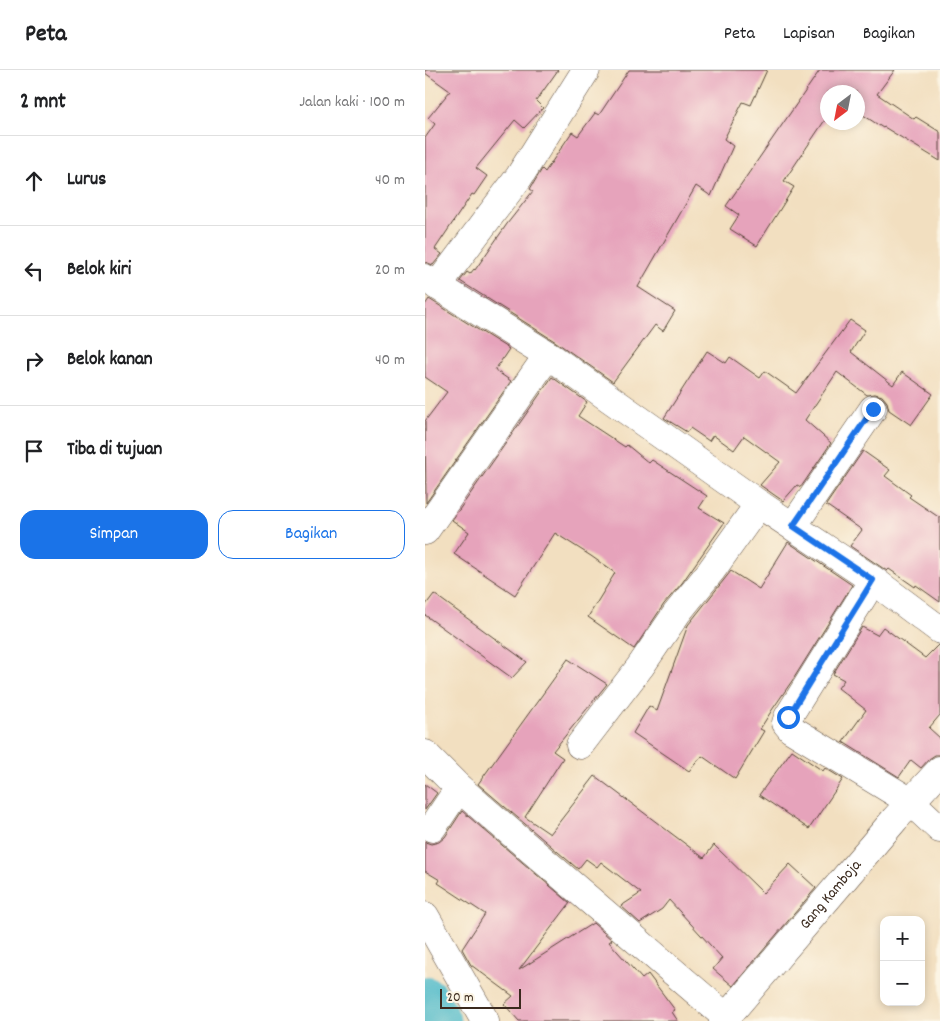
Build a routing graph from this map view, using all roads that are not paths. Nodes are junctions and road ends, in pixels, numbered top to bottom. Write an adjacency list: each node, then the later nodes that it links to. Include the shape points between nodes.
1 (585, 70): 2 (street, via 519,177)
2 (431, 282): 3 (street)
3 (548, 355): 5 (street); 7 (street)
4 (873, 409): 6 (street)
5 (759, 504): 6 (street); 10 (street)
6 (793, 526): 8 (street)
7 (425, 531)
8 (873, 580): 9 (street); 14 (street, via 786,722 791,729)
9 (940, 630)
10 (580, 745)
11 (425, 754): 13 (street)
12 (940, 770): 14 (street, Gang Kamboja)
13 (459, 788): 15 (street); 18 (street)
14 (911, 802): 16 (street); 18 (street, Gang Kamboja)
15 (432, 828)
16 (940, 829)
17 (425, 916): 19 (street)
18 (724, 1019)
19 (485, 1021)

